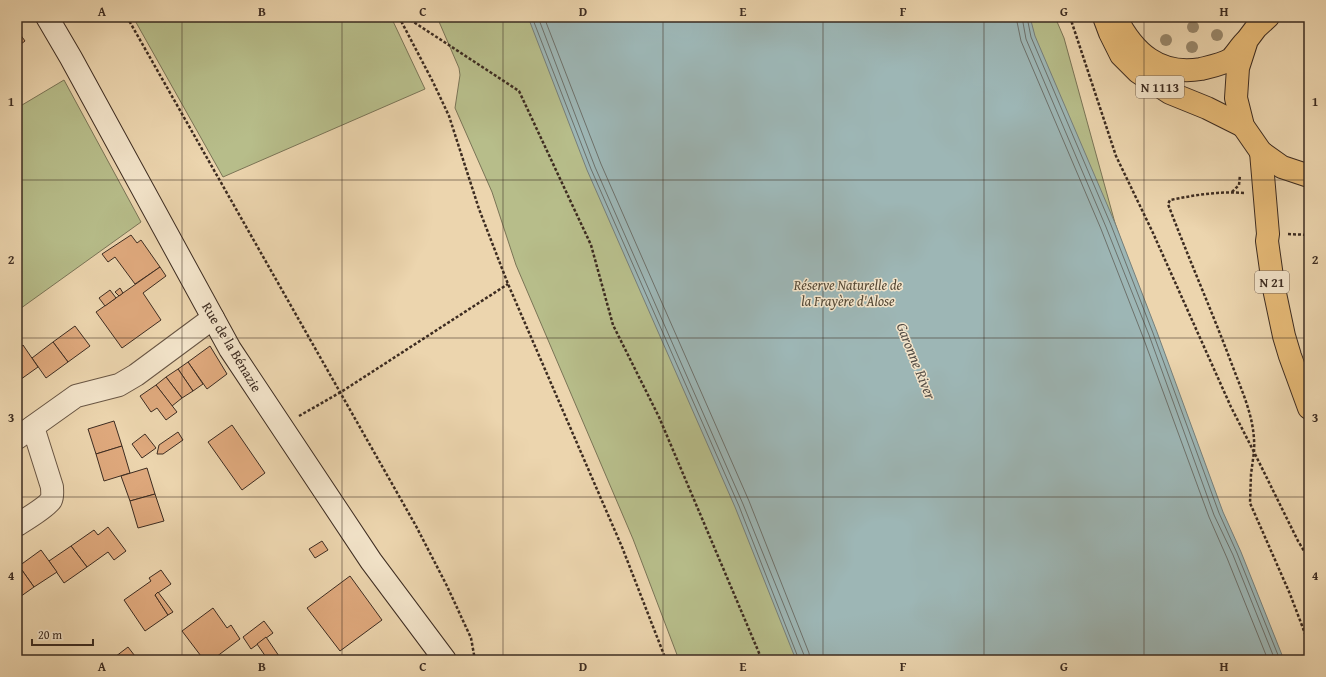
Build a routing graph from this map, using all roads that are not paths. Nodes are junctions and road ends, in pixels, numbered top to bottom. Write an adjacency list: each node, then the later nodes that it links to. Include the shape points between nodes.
1 (47, 17): 8 (street, Rue de la Bénazie)
2 (1104, 17): 5 (main road, N 1113, via 1121,55 1138,72 1170,93)
3 (1115, 17): 4 (main road, N 1113, via 1141,54 1157,64 1180,70 1210,67 1230,59)
4 (1257, 26): 5 (main road, via 1238,68 1236,98)
5 (1243, 126): 6 (main road)
6 (1261, 152): 7 (main road, via 1282,167); 9 (main road, N 21, via 1267,241 1273,284 1290,356)
7 (1309, 176)
8 (213, 318): 10 (street, via 125,382 76,396); 12 (street, Rue de la Bénazie, via 230,349 371,561)
9 (1309, 408)
10 (25, 432): 11 (street, via 52,487 52,496 51,501)
11 (17, 525)
12 (445, 660)

